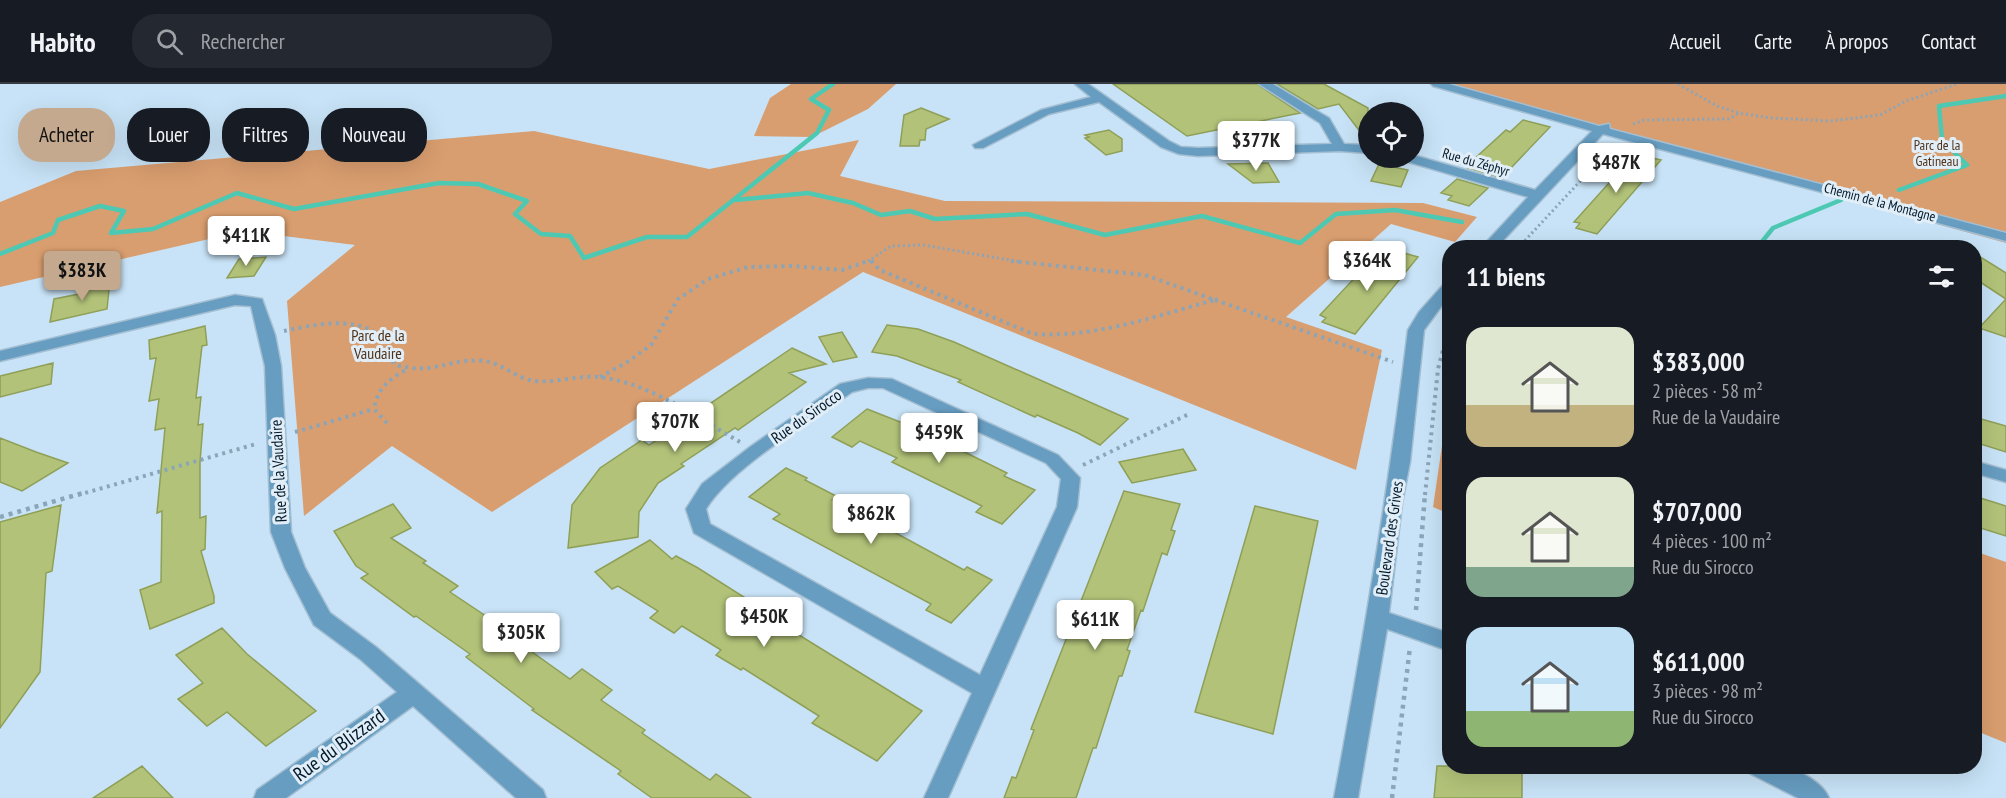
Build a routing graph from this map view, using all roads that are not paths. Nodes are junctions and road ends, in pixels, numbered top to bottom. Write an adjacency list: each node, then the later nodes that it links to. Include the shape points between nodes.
1 (1082, 84): 4 (street)
2 (1265, 84): 7 (street, via 1325,121)
3 (1437, 84): 5 (street, Chemin de la Montagne)
4 (1100, 98): 6 (street, via 1045,112); 7 (street, via 1179,150)
5 (1603, 129): 10 (street); 11 (street, Chemin de la Montagne)
6 (979, 145)
7 (1340, 147): 8 (street)
8 (1358, 148)
9 (1424, 162): 10 (street, Rue du Zéphyr)
10 (1536, 195): 12 (street)
11 (2006, 237)
12 (1495, 240)
13 (1442, 304): 17 (street, Boulevard des Grives, via 1416,330)
14 (0, 356): 20 (street, Rue de la Vaudaire, via 235,300 257,302 273,366 281,532 295,568 322,619 369,653)
15 (1982, 468): 16 (street)
16 (2006, 476)
17 (1378, 618): 18 (street); 25 (street, Boulevard des Grives)
18 (1442, 640)
19 (985, 690): 19 (street, Rue du Sirocco, via 701,528 696,509 709,489 846,387 868,383 886,384 1052,459 1071,478 1067,507); 24 (street)
20 (413, 693): 22 (street, Rue du Blizzard); 23 (street, Rue de la Vaudaire)
21 (1775, 774): 26 (street)
22 (266, 798)
23 (534, 798)
24 (936, 798)
25 (1346, 798)
26 (1817, 798)

